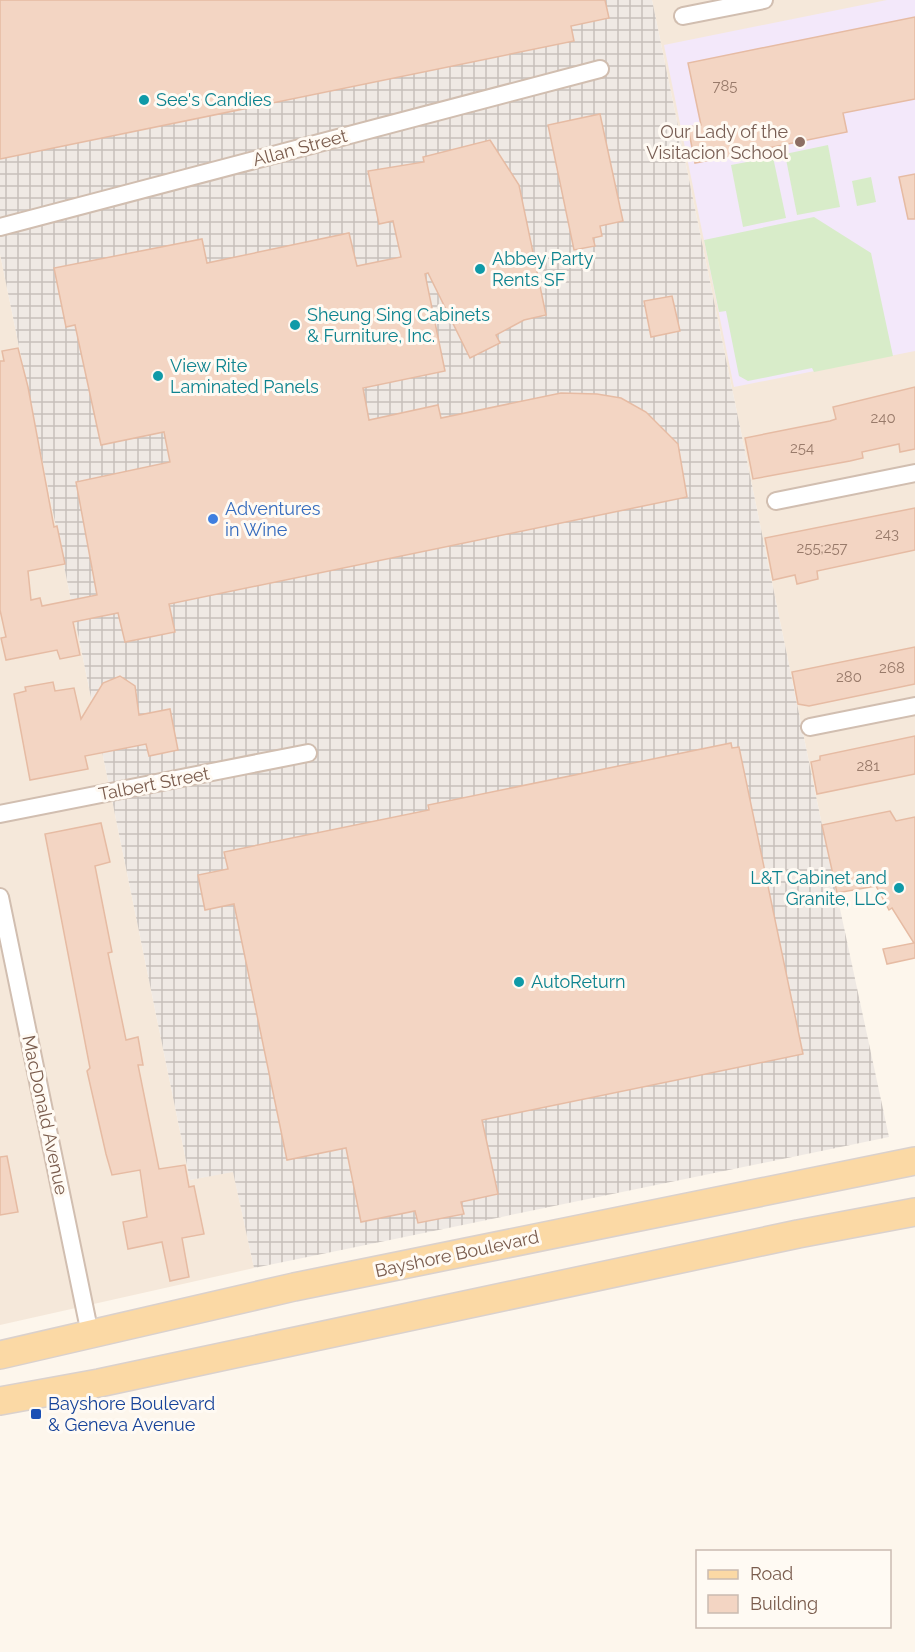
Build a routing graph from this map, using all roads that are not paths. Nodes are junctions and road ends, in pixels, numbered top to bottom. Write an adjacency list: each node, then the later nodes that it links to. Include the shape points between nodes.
1 (764, 0): 2 (street)
2 (683, 16)
3 (600, 69): 4 (street, Allan Street)
4 (0, 227)
5 (915, 473): 6 (street)
6 (776, 501)
7 (915, 706): 8 (street)
8 (810, 727)
9 (308, 753): 10 (street, Talbert Street)
10 (0, 814)
11 (0, 897): 14 (street, MacDonald Avenue)
12 (915, 1161): 14 (main road, Bayshore Boulevard, via 294,1287)
13 (915, 1212): 16 (main road)
14 (90, 1334): 15 (main road, Bayshore Boulevard)
15 (0, 1355)
16 (0, 1401)

